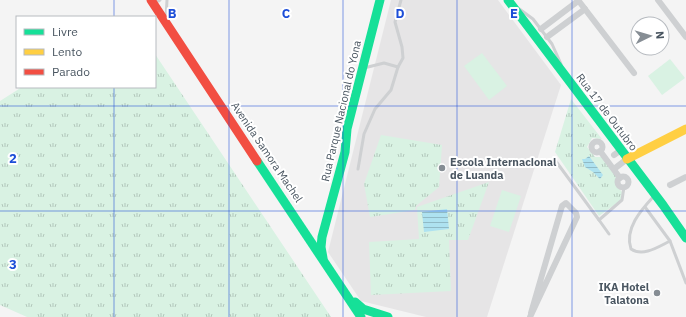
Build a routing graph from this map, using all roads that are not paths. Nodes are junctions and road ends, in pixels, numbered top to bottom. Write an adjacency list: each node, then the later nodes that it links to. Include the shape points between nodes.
1 (151, 0): 11 (main road, Avenida Samora Machel)
2 (156, 0): 3 (lane)
3 (160, 0)
4 (167, 0): 11 (lane)
5 (380, 0): 16 (main road, Rua Parque Nacional do Yona)
6 (401, 0): 15 (lane, via 396,22 403,58)
7 (578, 0): 10 (street); 12 (street)
8 (658, 0): 14 (street)
9 (509, 1): 12 (lane, via 533,19); 18 (main road, Rua 17 de Outubro)
10 (585, 9): 13 (street); 17 (street)
11 (166, 23): 33 (main road, Avenida Samora Machel)
12 (541, 29): 13 (lane)
13 (547, 37): 18 (lane)
14 (686, 37)
15 (398, 67): 16 (lane, via 384,63); 24 (lane, via 391,90 375,109 364,134)
16 (363, 68): 32 (main road, Rua Parque Nacional do Yona)
17 (634, 73)
18 (568, 80): 21 (main road, Rua 17 de Outubro)
19 (686, 129): 22 (main road)
20 (600, 151): 21 (street)
21 (613, 156): 22 (main road, Rua 17 de Outubro); 25 (street)
22 (627, 159): 25 (street); 29 (main road, Rua 17 de Outubro)
23 (555, 160): 31 (lane)
24 (358, 169)
25 (614, 169): 28 (street, via 620,178 625,177 629,181)
26 (686, 177): 27 (street)
27 (670, 185)
28 (624, 187): 31 (lane, via 622,200)
29 (655, 195): 30 (lane); 35 (main road, Rua 17 de Outubro)
30 (645, 207): 36 (lane); 36 (lane, via 629,236 631,250 641,253)
31 (599, 220): 34 (lane)
32 (325, 228): 33 (main road, via 317,236); 37 (main road, Rua Parque Nacional do Yona, via 322,247)
33 (304, 229): 37 (main road, Avenida Samora Machel)
34 (609, 234)
35 (686, 238)
36 (670, 241): 38 (lane)
37 (325, 263): 39 (main road, Avenida Samora Machel)
38 (686, 283)
39 (346, 294): 41 (main road, Avenida Samora Machel); 42 (main road, via 363,309)
40 (530, 315): 40 (street, via 577,217 566,203 562,206)
41 (361, 317)
42 (388, 317)

